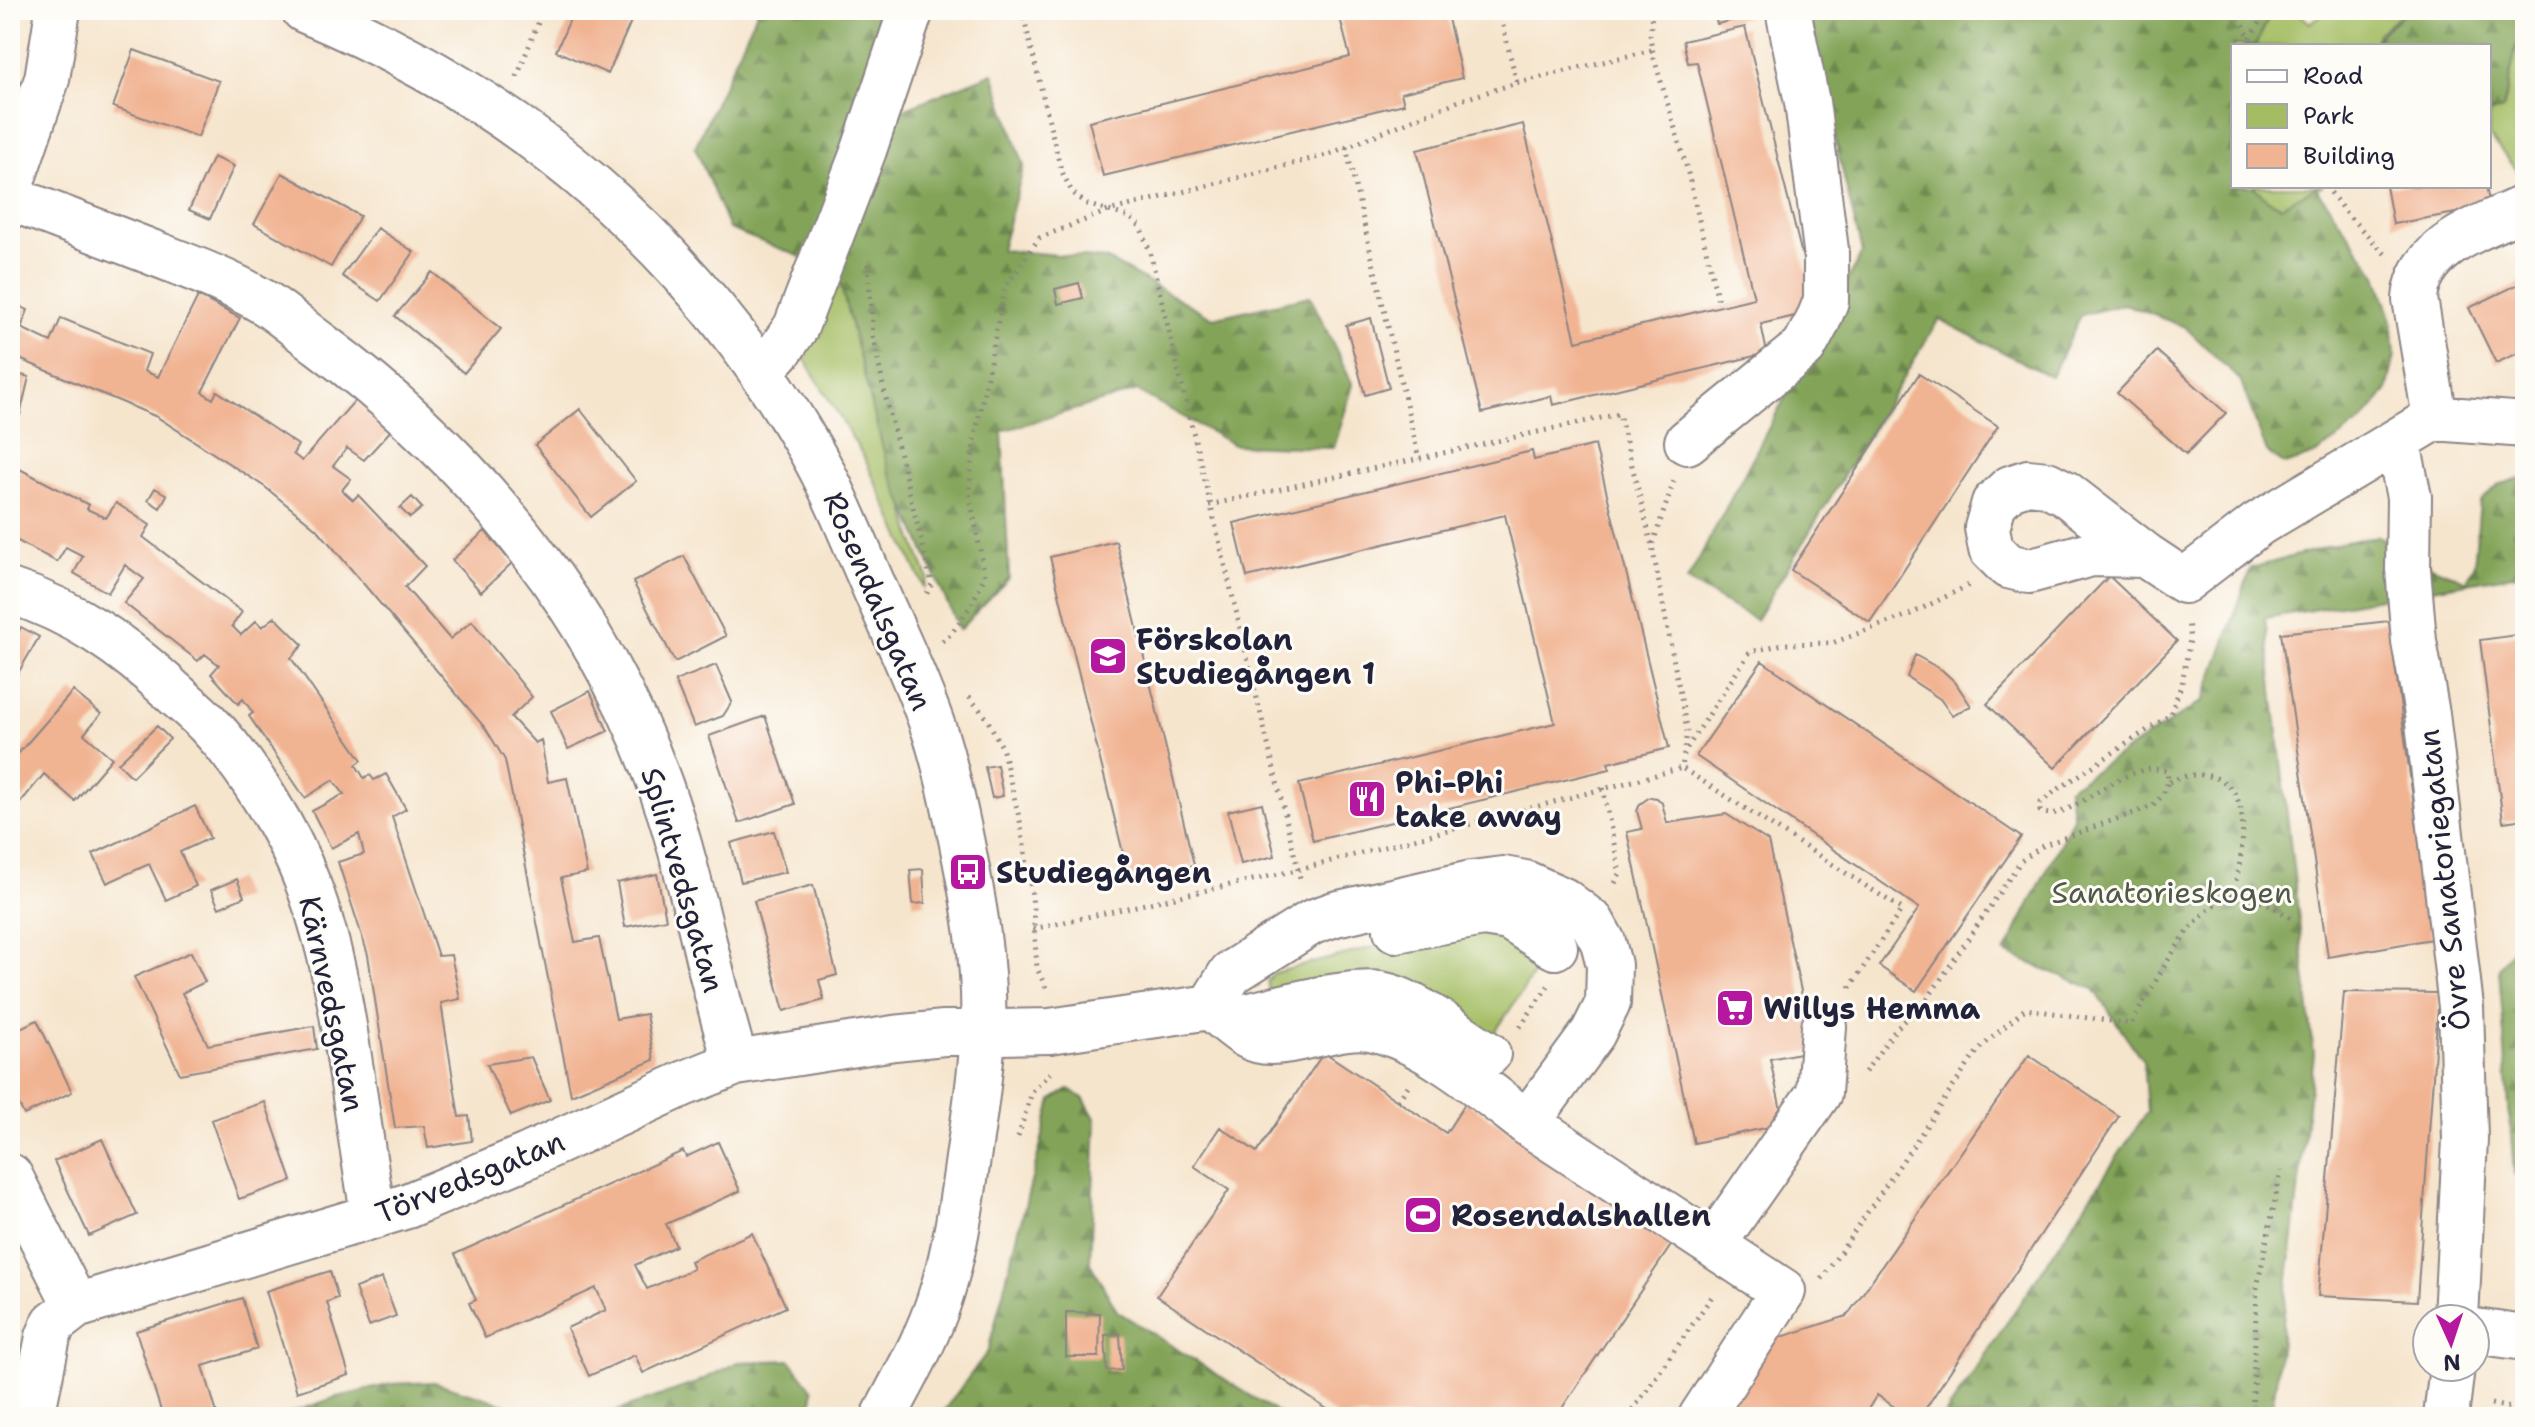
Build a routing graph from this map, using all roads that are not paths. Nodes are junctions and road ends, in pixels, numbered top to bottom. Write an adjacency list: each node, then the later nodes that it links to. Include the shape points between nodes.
1 (58, 10): 5 (street, via 47,79)
2 (304, 10): 8 (street, Rosendalsgatan, via 424,66 558,155 668,256)
3 (911, 10): 8 (street, via 796,327)
4 (1788, 10): 11 (street, via 1807,102 1826,250 1826,301 1804,347)
5 (10, 187)
6 (10, 198): 20 (street, Splintvedsgatan, via 212,276 267,305 360,374 462,467 548,570 641,738 669,811)
7 (2525, 207): 9 (street, via 2454,240 2416,282)
8 (761, 371): 19 (street, Rosendalsgatan, via 836,499 935,732 975,905)
9 (2435, 418): 10 (street); 12 (street)
10 (2525, 425)
11 (1687, 442)
12 (2398, 443): 13 (street, via 2258,524 2184,581); 25 (street, Övre Sanatoriegatan, via 2409,497 2414,641 2461,1007 2465,1139)
13 (2145, 555): 13 (street, via 2047,484 2028,482 1999,496 1987,528 1993,554 2008,566 2029,571 2091,554)
14 (10, 591): 23 (street, Kärnvedsgatan, via 46,602 102,633 149,669 210,726 284,835 308,883 326,939)
15 (1248, 961): 16 (street, via 1483,914 1509,918); 17 (street, via 1231,973); 21 (street, via 1312,922 1472,883 1525,883 1563,900 1592,922 1603,942 1609,965 1608,1003 1593,1033)
16 (1554, 962)
17 (1219, 1014): 19 (street); 21 (street, via 1251,1039 1291,1040 1367,1028 1493,1060)
18 (1824, 1027): 24 (street, via 1819,1093)
19 (983, 1033): 20 (street, Törvedsgatan, via 894,1038); 31 (street, Rosendalsgatan, via 961,1214 939,1303)
20 (736, 1063): 23 (street, Törvedsgatan)
21 (1527, 1123): 24 (street)
22 (10, 1176): 26 (street)
23 (374, 1217): 26 (street, Törvedsgatan)
24 (1713, 1245): 32 (street, via 1783,1291)
25 (2457, 1303)
26 (76, 1306): 30 (street, Törvedsgatan, via 54,1323 48,1337)
27 (2491, 1333): 28 (street)
28 (2525, 1338)
29 (2450, 1383): 33 (street)
30 (32, 1417)
31 (884, 1417)
32 (1701, 1417)
33 (2446, 1417)

